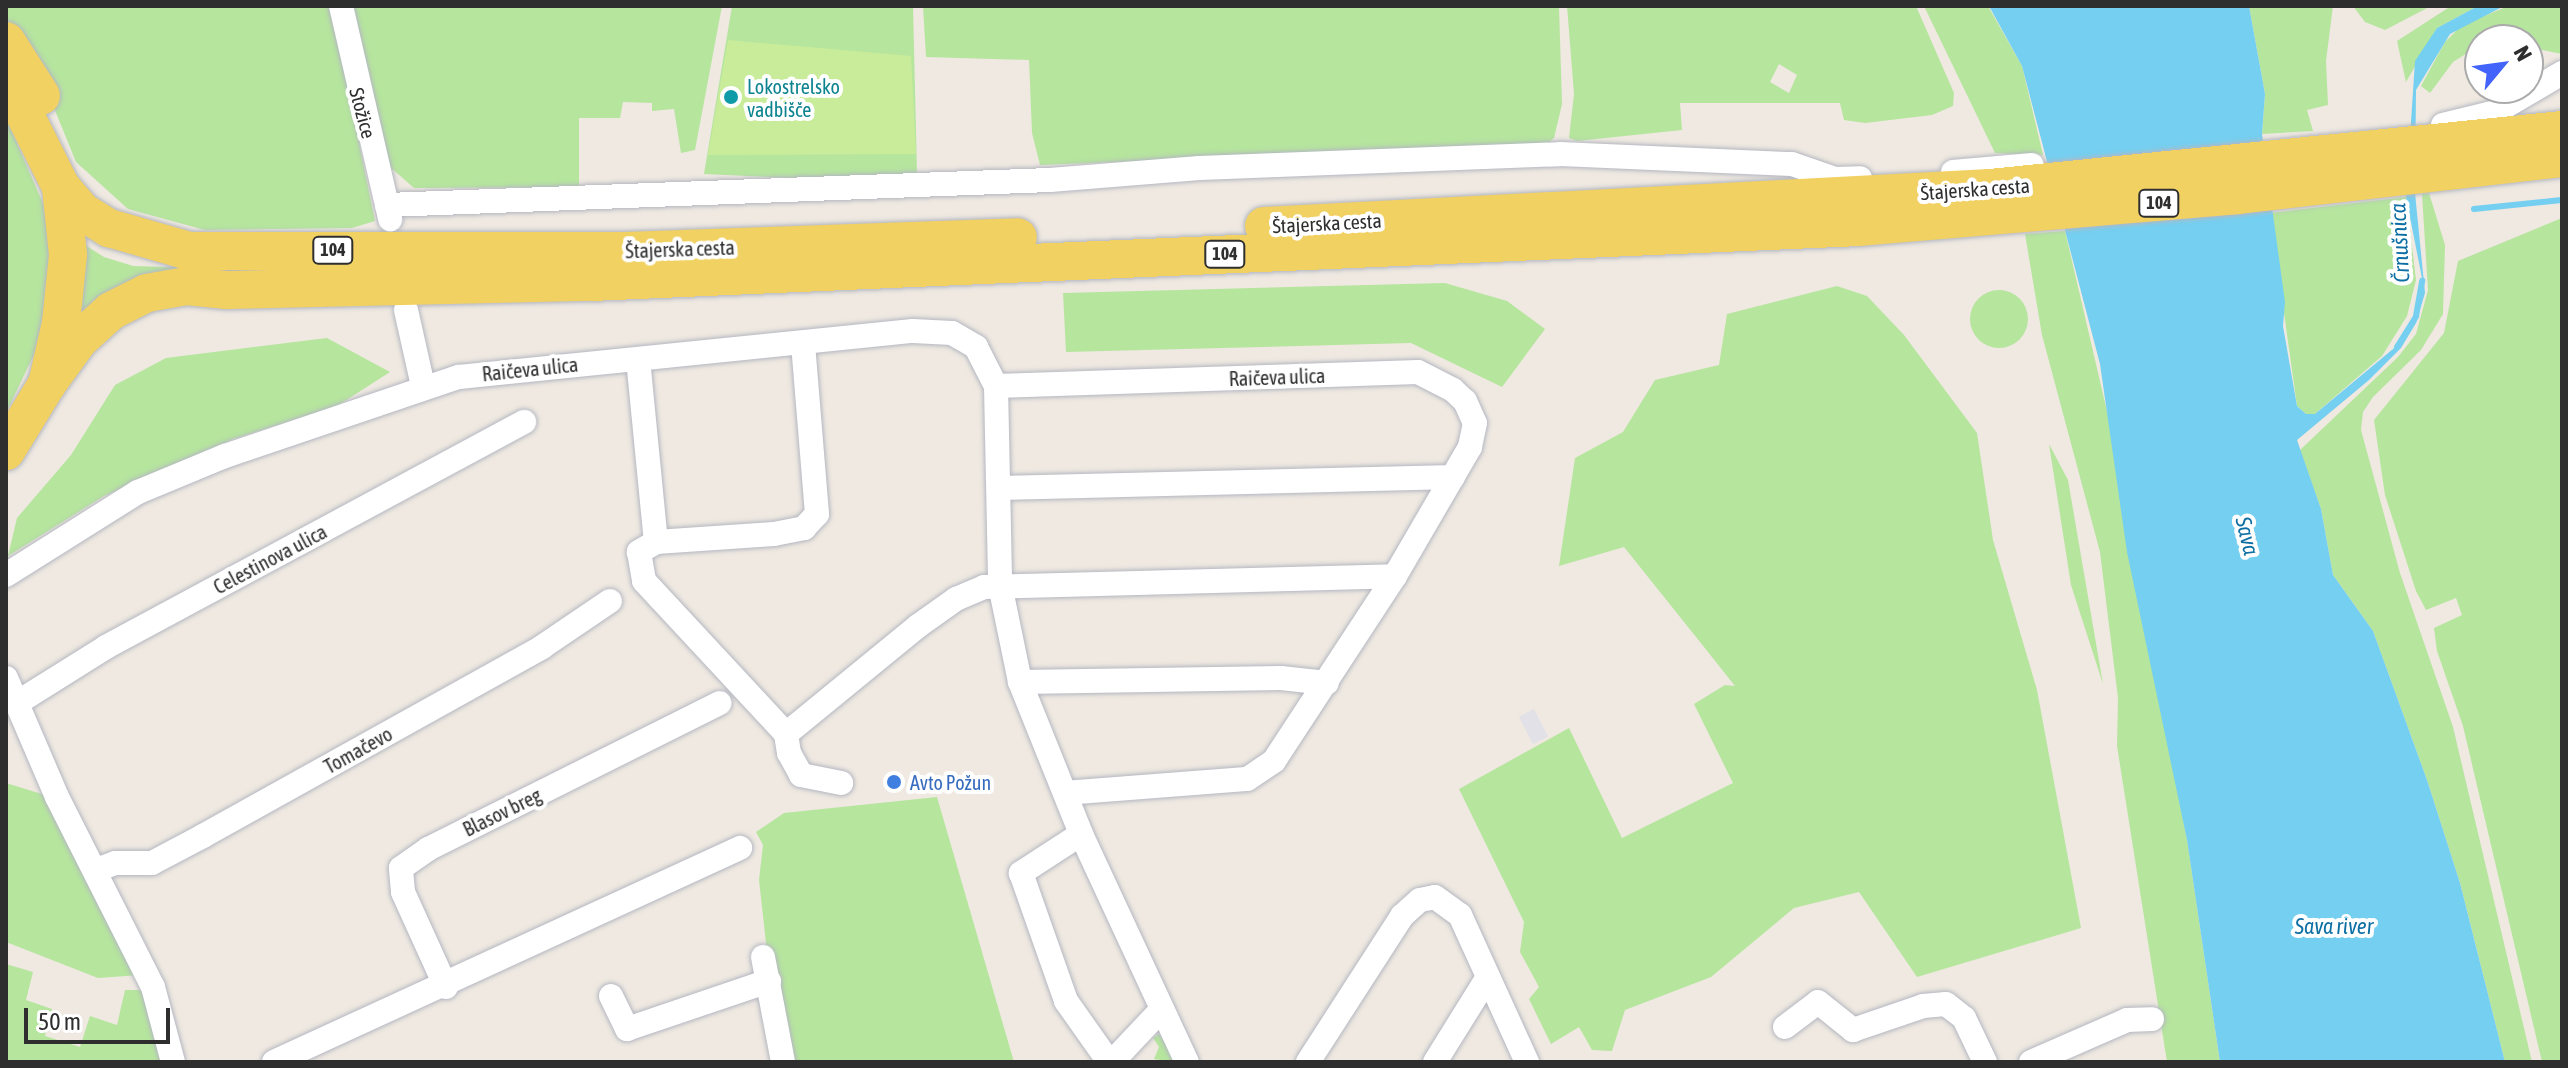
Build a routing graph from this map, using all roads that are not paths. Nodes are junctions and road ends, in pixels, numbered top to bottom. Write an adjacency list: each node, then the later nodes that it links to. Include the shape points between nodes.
1 (341, 6): 9 (street, Stožice, via 388,212 1560,154 1792,164 1835,179)
2 (6, 41): 8 (main road, via 51,115 61,156)
3 (2562, 73): 6 (street, via 2496,112)
4 (6, 77): 8 (main road)
5 (2562, 130): 6 (main road, Štajerska cesta / 104)
6 (2455, 146): 7 (main road, Štajerska cesta / 104); 9 (main road, Štajerska cesta / 104)
7 (2562, 158)
8 (61, 187): 9 (main road, Štajerska cesta / 104, via 83,212 122,234 166,247 208,251 624,251); 14 (main road, via 68,233 66,289)
9 (1857, 201): 10 (main road, Štajerska cesta / 104, via 591,282)
10 (227, 290): 14 (main road, Štajerska cesta / 104, via 174,288 122,304 79,340); 19 (main road, Štajerska cesta, via 155,308 110,332 88,354 33,447)
11 (406, 310): 15 (street)
12 (803, 344): 13 (street, Raičeva ulica); 16 (street, Raičeva ulica, via 913,331 952,333 976,347); 22 (street, via 817,514 813,523 774,534)
13 (638, 359): 15 (street, Raičeva ulica, via 459,377); 22 (street)
14 (47, 384): 18 (main road, Štajerska cesta)
15 (423, 386): 23 (street, via 138,492)
16 (996, 386): 20 (street, Raičeva ulica, via 1418,372 1444,383 1473,414 1470,447); 21 (street, Raičeva ulica)
17 (524, 422): 30 (street, Celestinova ulica, via 106,647)
18 (6, 451)
19 (6, 473)
20 (1453, 477): 21 (street); 24 (street, Raičeva ulica)
21 (1001, 488): 25 (street, Raičeva ulica)
22 (656, 542): 32 (street, via 639,552 644,581)
23 (6, 575)
24 (1395, 576): 25 (street); 29 (street, Raičeva ulica)
25 (1000, 585): 28 (street, Raičeva ulica); 32 (street, via 943,608)
26 (610, 601): 37 (street, Tomačevo, via 542,647 191,843 152,863 115,863)
27 (6, 678): 30 (street)
28 (1020, 682): 29 (street, via 1281,678); 34 (street, Raičeva ulica)
29 (1327, 683): 34 (street, Raičeva ulica, via 1274,761 1259,774 1217,783)
30 (20, 701): 37 (street, via 57,797)
31 (720, 703): 41 (street, Blasov breg, via 428,849 401,868 403,892)
32 (786, 734): 33 (street, via 801,775)
33 (841, 783)
34 (1067, 793): 35 (street, Raičeva ulica)
35 (1081, 834): 43 (street, Raičeva ulica); 49 (street, via 1021,873 1066,1001)
36 (740, 848): 41 (street)
37 (96, 870): 46 (street, via 153,987)
38 (763, 957): 40 (street)
39 (1488, 977): 51 (street, via 1460,915 1435,897 1420,900 1402,916); 52 (street); 53 (street)
40 (769, 981): 42 (street, via 627,1029); 48 (street)
41 (446, 987): 47 (street)
42 (611, 996)
43 (1162, 1009): 49 (street); 50 (street, Raičeva ulica)
44 (2152, 1019): 55 (street, via 2127,1020)
45 (1785, 1027): 54 (street, via 1818,1002 1853,1030 1923,1006 1946,1004 1964,1018)
46 (173, 1062)
47 (274, 1062)
48 (783, 1062)
49 (1111, 1062)
50 (1187, 1062)
51 (1308, 1062)
52 (1435, 1062)
53 (1527, 1062)
54 (1985, 1062)
55 (2031, 1062)

